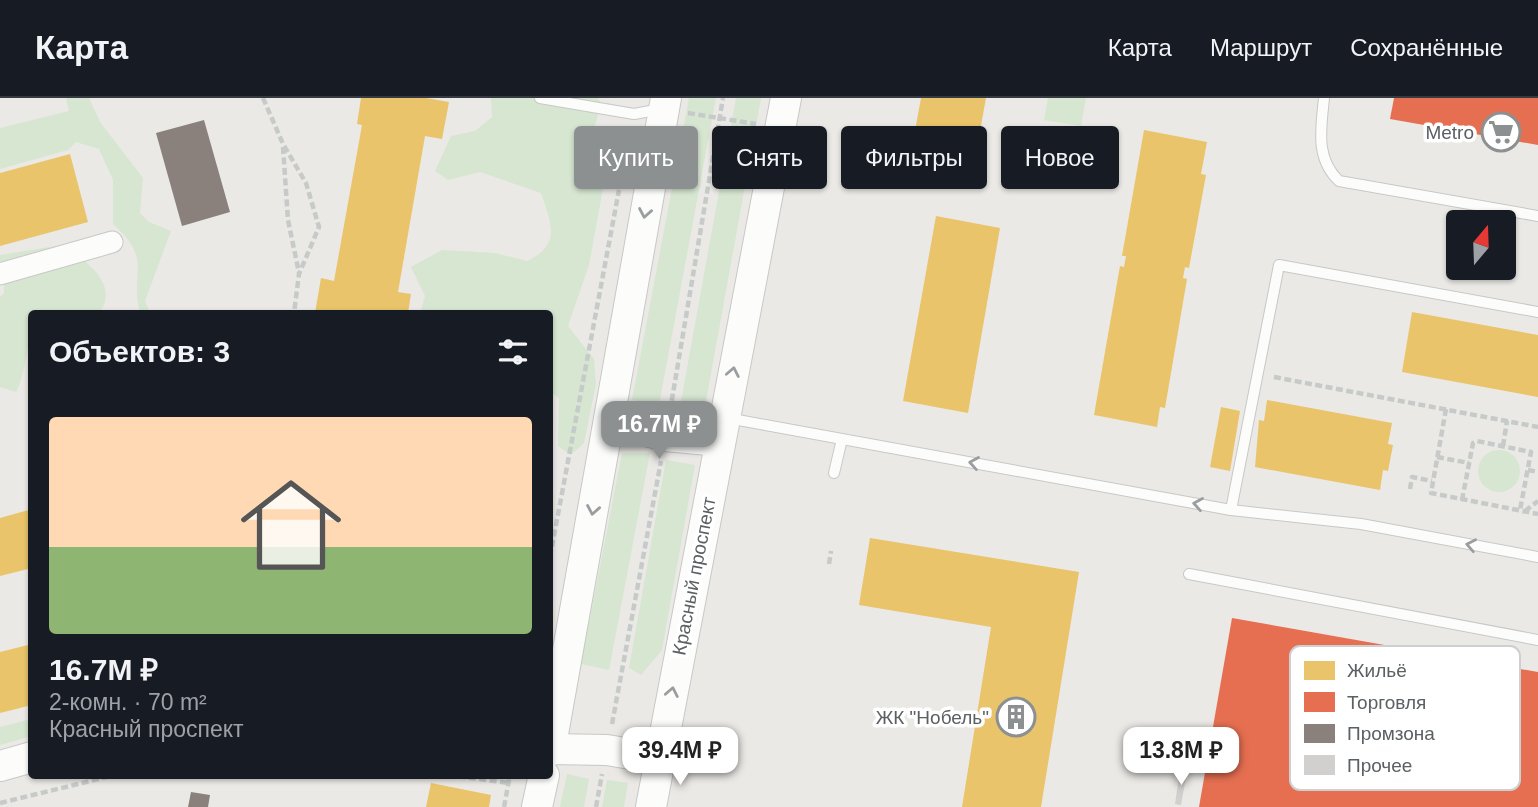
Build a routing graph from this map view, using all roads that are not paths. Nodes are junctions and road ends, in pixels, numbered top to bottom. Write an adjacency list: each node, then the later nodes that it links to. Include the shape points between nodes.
1 (540, 98): 4 (lane, via 634,114)
2 (786, 98): 10 (main road, Красный проспект, one-way to 2)
3 (1324, 98): 5 (lane, via 1323,156 1339,181)
4 (665, 103): 9 (main road, one-way to 9)
5 (1538, 216)
6 (112, 242): 7 (street)
7 (0, 274)
8 (1538, 312): 13 (lane, via 1279,265)
9 (609, 422): 10 (main road, via 666,436); 17 (main road, one-way to 17)
10 (722, 429): 11 (lane); 20 (main road, Красный проспект, one-way to 10)
11 (842, 439): 12 (lane); 13 (lane, one-way to 11)
12 (834, 473)
13 (1231, 510): 14 (lane, one-way to 13, via 1361,524)
14 (1538, 557)
15 (1189, 574): 16 (lane)
16 (1538, 640)
17 (553, 732)
18 (553, 749): 20 (main road, via 607,750)
19 (28, 758): 21 (main road)
20 (660, 759): 24 (main road, Красный проспект)
21 (0, 766)
22 (543, 779): 23 (main road)
23 (537, 807)
24 (651, 807)

